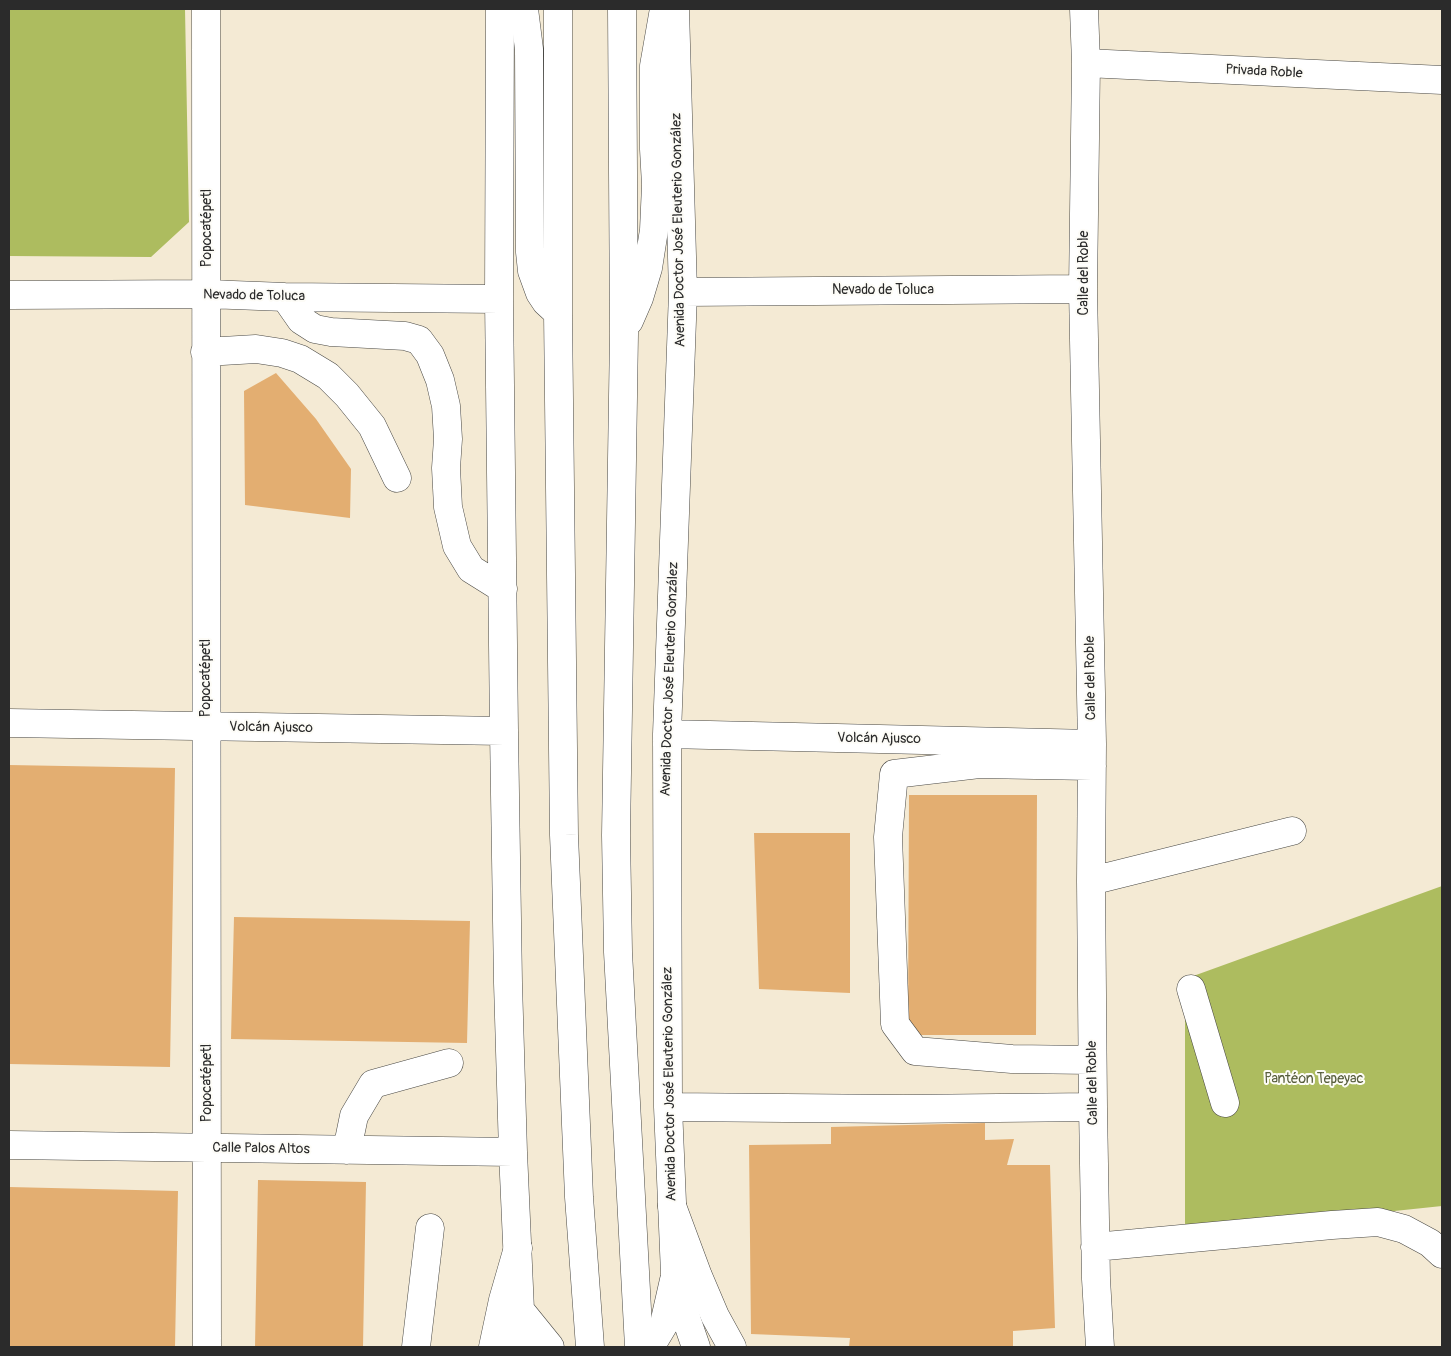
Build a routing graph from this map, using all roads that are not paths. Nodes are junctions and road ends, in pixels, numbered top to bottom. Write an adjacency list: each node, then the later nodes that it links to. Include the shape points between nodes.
1 (206, 9): 13 (main road, Popocatépetl)
2 (500, 9): 16 (main road)
3 (524, 9): 17 (main road, via 529,49 532,271 540,293)
4 (558, 9): 17 (main road)
5 (622, 9): 18 (main road)
6 (664, 9): 18 (main road, via 654,66 654,230 648,268)
7 (675, 9): 12 (main road, Avenida Doctor José Eleuterio González)
8 (1084, 9): 9 (main road, Calle del Roble)
9 (1086, 63): 10 (main road, Privada Roble); 11 (main road, Calle del Roble)
10 (1442, 80)
11 (1083, 289): 12 (main road, Nevado de Toluca); 26 (main road, Calle del Roble)
12 (683, 292): 25 (main road, Avenida Doctor José Eleuterio González)
13 (207, 294): 14 (main road, Nevado de Toluca); 15 (main road, Nevado de Toluca); 19 (main road, Popocatépetl)
14 (9, 295)
15 (285, 297): 16 (main road, Nevado de Toluca); 21 (main road, via 301,320 315,329 420,340 440,380 446,406 448,506 457,546 471,569)
16 (499, 299): 21 (main road)
17 (558, 312): 52 (main road, via 564,835 579,1197)
18 (624, 334): 53 (main road, via 616,835 618,952)
19 (205, 352): 20 (main road, via 256,349 282,353 300,359 328,376 372,426); 23 (main road, Popocatépetl)
20 (397, 478)
21 (503, 589): 24 (main road)
22 (9, 723): 23 (main road, Volcán Ajusco)
23 (206, 726): 24 (main road, Volcán Ajusco); 36 (main road, Popocatépetl)
24 (504, 732): 38 (main road)
25 (666, 734): 26 (main road, Volcán Ajusco); 34 (main road, Avenida Doctor José Eleuterio González)
26 (1092, 755): 28 (main road, Calle del Roble); 30 (main road, via 894,774 888,836 894,1024 915,1051 1012,1059)
27 (1292, 831): 28 (main road)
28 (1091, 881): 30 (main road, Calle del Roble)
29 (1190, 989): 32 (main road)
30 (1092, 1060): 33 (main road, Calle del Roble)
31 (448, 1063): 37 (main road, via 373,1084 354,1116)
32 (1225, 1103)
33 (1093, 1107): 34 (main road); 41 (main road, Calle del Roble)
34 (668, 1108): 39 (main road, Avenida Doctor José Eleuterio González)
35 (9, 1145): 36 (main road, Calle Palos Altos)
36 (208, 1148): 37 (main road, Calle Palos Altos); 47 (main road, Popocatépetl)
37 (347, 1150): 38 (main road, Calle Palos Altos)
38 (513, 1152): 42 (main road)
39 (672, 1206): 44 (main road, Avenida Doctor José Eleuterio González); 56 (main road, via 715,1316)
40 (430, 1228): 48 (main road)
41 (1095, 1246): 43 (main road, via 1378,1222 1404,1229 1430,1243); 46 (main road, Calle del Roble)
42 (518, 1248): 45 (main road); 49 (main road)
43 (1442, 1254)
44 (675, 1274): 54 (main road, via 664,1324); 55 (main road, Avenida Doctor José Eleuterio González)
45 (520, 1310): 50 (main road); 51 (main road)
46 (1103, 1344)
47 (207, 1347)
48 (416, 1347)
49 (493, 1347)
50 (520, 1347)
51 (550, 1347)
52 (590, 1347)
53 (639, 1347)
54 (644, 1347)
55 (696, 1347)
56 (732, 1347)

